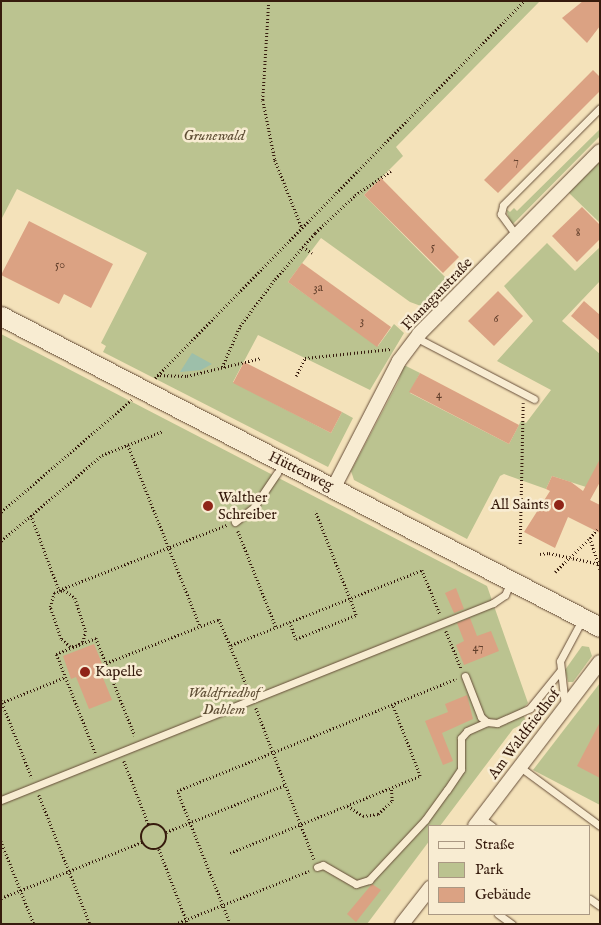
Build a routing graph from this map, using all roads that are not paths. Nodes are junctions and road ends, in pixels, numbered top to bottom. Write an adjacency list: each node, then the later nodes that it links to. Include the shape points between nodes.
1 (600, 108): 3 (lane, via 503,205 501,214)
2 (600, 151): 3 (street, Flanaganstraße)
3 (516, 236): 5 (street, Flanaganstraße)
4 (1, 316): 8 (main road, Hüttenweg, via 138,394)
5 (417, 338): 6 (lane); 8 (street, Flanaganstraße, via 399,361)
6 (534, 400)
7 (276, 473): 9 (lane, via 254,507)
8 (334, 487): 10 (main road, Hüttenweg)
9 (235, 522)
10 (511, 581): 11 (main road, Hüttenweg); 18 (lane, via 505,595 493,603)
11 (592, 622): 13 (lane, via 560,661)
12 (600, 662): 15 (street, Am Waldfriedhof)
13 (560, 671): 15 (lane); 16 (lane, via 530,708 497,723)
14 (465, 676): 16 (lane, via 481,717)
15 (565, 707): 17 (street, Am Waldfriedhof)
16 (487, 722): 21 (lane, via 467,731 461,738 462,763 452,783 425,820 369,880 356,884 323,865)
17 (519, 767): 19 (street, Am Waldfriedhof); 20 (lane)
18 (1, 800)
19 (483, 824)
20 (600, 826)
21 (317, 867)
22 (428, 891): 24 (street)
23 (499, 915): 25 (lane)
24 (402, 924)
25 (512, 924)

